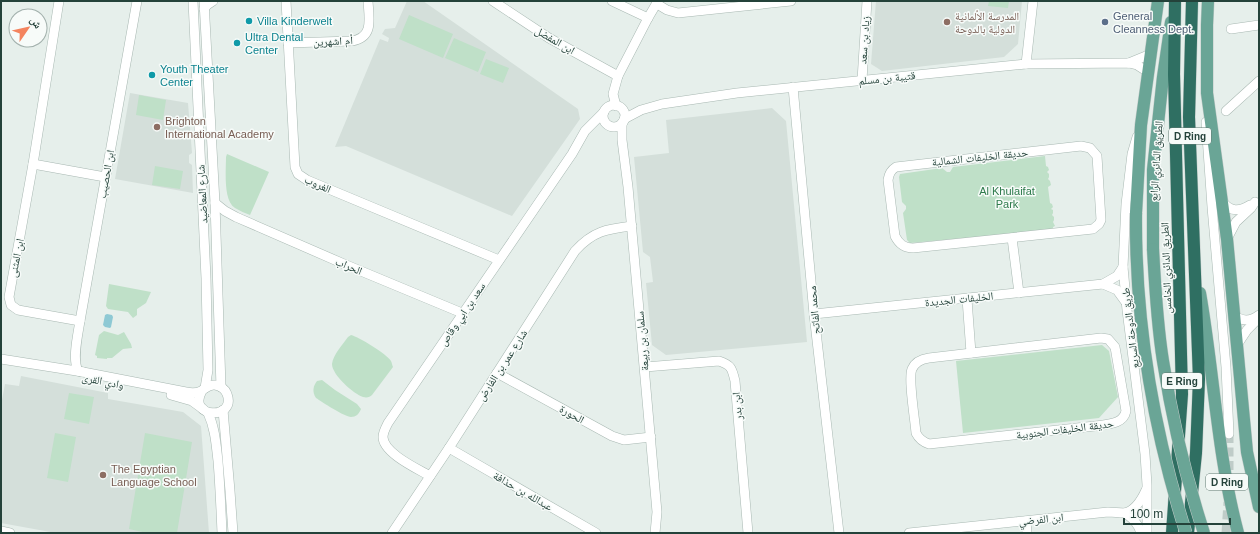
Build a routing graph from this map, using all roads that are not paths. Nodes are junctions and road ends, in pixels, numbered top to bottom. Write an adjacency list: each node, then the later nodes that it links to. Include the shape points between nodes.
1 (59, 1): 43 (street, ابن المثنى)
2 (137, 1): 44 (street, ابن الحصيب)
3 (193, 1): 74 (street, شارع المعاضيد, via 206,278 208,370)
4 (213, 1): 19 (street)
5 (286, 1): 24 (street, الغروب)
6 (368, 1): 24 (street, أم اشهرين, via 368,31 359,40)
7 (493, 1): 29 (street, ابن المفضل, via 549,38)
8 (612, 1): 20 (street)
9 (790, 1): 17 (street)
10 (867, 1): 30 (street, زياد بن سعد)
11 (1033, 1): 27 (street)
12 (1154, 1): 23 (street, الطريق الدائري الرابع)
13 (1158, 1): 23 (main road, الطريق الدائري الرابع)
14 (1174, 1): 98 (highway, الطريق الدائري الخامس / E Ring, via 1182,394); 100 (main road, الطريق الدائري الرابع / D Ring, bridge, via 1153,170 1152,249 1163,361 1186,469)
15 (1192, 1): 55 (highway, D Ring, via 1189,117)
16 (1208, 1): 33 (main road, D Ring)
17 (778, 2): 18 (street, via 678,13 667,10)
18 (658, 3): 20 (street)
19 (204, 5): 47 (street, شارع المعاضيد)
20 (648, 18): 29 (street)
21 (1259, 25): 22 (street)
22 (1231, 29)
23 (1154, 32): 25 (main road, الطريق الدائري الرابع)
24 (288, 44): 53 (street, الغروب, via 295,167 301,178)
25 (1151, 54): 26 (street, قتيبة بن مسلم); 28 (main road, الطريق الدائري الرابع)
26 (1129, 63): 27 (street, قتيبة بن مسلم); 28 (street, قتيبة بن مسلم)
27 (1026, 64): 30 (street, قتيبة بن مسلم)
28 (1148, 72): 39 (main road, الطريق الدائري الرابع)
29 (618, 77): 34 (street, via 613,94); 37 (street)
30 (862, 80): 32 (street, قتيبة بن مسلم)
31 (1259, 81): 36 (street)
32 (793, 88): 35 (street, قتيبة بن مسلم, via 679,100); 61 (street, محمد الفاتح)
33 (1208, 93): 46 (main road, D Ring); 77 (street, via 1206,138 1226,367)
34 (618, 107): 35 (street, قتيبة بن مسلم); 37 (street, via 611,106); 38 (street, via 624,113)
35 (647, 108): 38 (street, قتيبة بن مسلم)
36 (1226, 111)
37 (604, 112): 40 (street, via 603,118); 41 (street, سعد بن ابي وقاص, via 585,131)
38 (623, 121): 40 (street, via 617,126); 42 (street, سلمان بن ربيعة)
39 (1141, 124): 54 (street, طريق الدوحة السريع, via 1132,154 1126,204); 99 (main road, الطريق الدائري الرابع, bridge, via 1136,213 1138,288 1149,382 1164,457)
40 (609, 125): 41 (street, via 593,129); 42 (street, سلمان بن ربيعة)
41 (580, 141): 53 (street, سعد بن ابي وقاص)
42 (623, 149): 49 (street, سلمان بن ربيعة)
43 (33, 164): 44 (street); 64 (street, ابن المثنى, via 9,302 14,308 24,311)
44 (105, 176): 64 (street, ابن الحصيب)
45 (1257, 200): 46 (street, via 1238,210 1230,209); 52 (street, via 1236,222)
46 (1222, 201): 52 (main road, D Ring)
47 (214, 203): 48 (street, الحراب); 50 (street, شارع المعاضيد)
48 (236, 217): 50 (street, via 222,218); 60 (street, الحراب)
49 (632, 226): 69 (street, سلمان بن ربيعة); 72 (street, شارع عمر بن الفارض, via 600,232 582,243)
50 (215, 227): 73 (street, شارع المعاضيد)
51 (1012, 238): 51 (street, حديقة الخليفات الشمالية, via 1088,230 1099,224 1101,215 1094,151 1080,146 901,165 889,174 895,236 900,244 913,248); 57 (street)
52 (1227, 239): 62 (main road, D Ring)
53 (499, 260): 60 (street, سعد بن ابي وقاص)
54 (1123, 267): 56 (street, الخليفات الجديدة, via 1117,276); 59 (street, طريق الدوحة السريع)
55 (1195, 270): 99 (highway, E Ring, via 1199,379 1196,453); 101 (main road, D Ring, via 1207,336 1220,446)
56 (1103, 284): 57 (street, الخليفات الجديدة); 59 (street, via 1118,290)
57 (1019, 293): 58 (street, الخليفات الجديدة)
58 (967, 299): 61 (street, الخليفات الجديدة); 67 (street)
59 (1126, 303): 81 (street, طريق الدوحة السريع)
60 (462, 313): 80 (street, سعد بن ابي وقاص, via 388,423 383,436 386,445 396,456)
61 (814, 314): 93 (street, محمد الفاتح)
62 (1234, 316): 63 (street, via 1242,320); 65 (main road, D Ring)
63 (1259, 317): 65 (street)
64 (80, 321): 66 (street, ابن الحصيب)
65 (1238, 345): 82 (main road, D Ring, via 1247,452)
66 (76, 347): 70 (street, ابن الحصيب, via 71,366); 71 (street, ابن الحصيب, via 76,366 78,371)
67 (971, 353): 67 (street, حديقة الخليفات الجنوبية, via 924,358 912,369 910,375 916,433 925,443 957,442 1095,426 1118,422 1125,415 1126,406 1115,346 1108,339)
68 (2, 363): 70 (street, وادي القرى); 76 (street, وادي القرى, via 168,394 192,401)
69 (645, 367): 78 (street, سلمان بن ربيعة); 92 (street, ابن بدر, via 719,361 728,364 733,371)
70 (61, 368): 71 (street, وادي القرى)
71 (83, 372): 74 (street, وادي القرى, via 193,393)
72 (497, 373): 78 (street, الحورة, via 612,436 624,440); 79 (street, شارع عمر بن الفارض)
73 (220, 387): 74 (street, via 214,385); 75 (street, via 228,399)
74 (204, 389): 76 (street, via 199,400)
75 (223, 410): 76 (street, via 216,414); 88 (street)
76 (205, 411): 87 (street, via 213,423 215,436 221,491)
77 (1229, 434)
78 (651, 437): 91 (street, سلمان بن ربيعة, via 657,512)
79 (449, 448): 80 (street, شارع عمر بن الفارض); 90 (street, عبدالله بن حذافة)
80 (430, 476): 89 (street, شارع عمر بن الفارض)
81 (1147, 485): 83 (street, via 1139,502); 97 (street, طريق الدوحة السريع)
82 (1259, 508)
83 (1125, 513): 84 (street, ابن الفرضي, via 1108,512); 96 (street, via 1134,520)
84 (1026, 521): 94 (street, ابن الفرضي); 95 (street)
85 (1, 532): 86 (street)
86 (10, 533)
87 (222, 533)
88 (233, 533)
89 (392, 533)
90 (596, 533)
91 (654, 533)
92 (748, 533)
93 (839, 533)
94 (909, 533)
95 (1027, 533)
96 (1141, 533)
97 (1147, 533)
98 (1172, 533)
99 (1187, 533)
100 (1204, 533)
101 (1238, 533)

